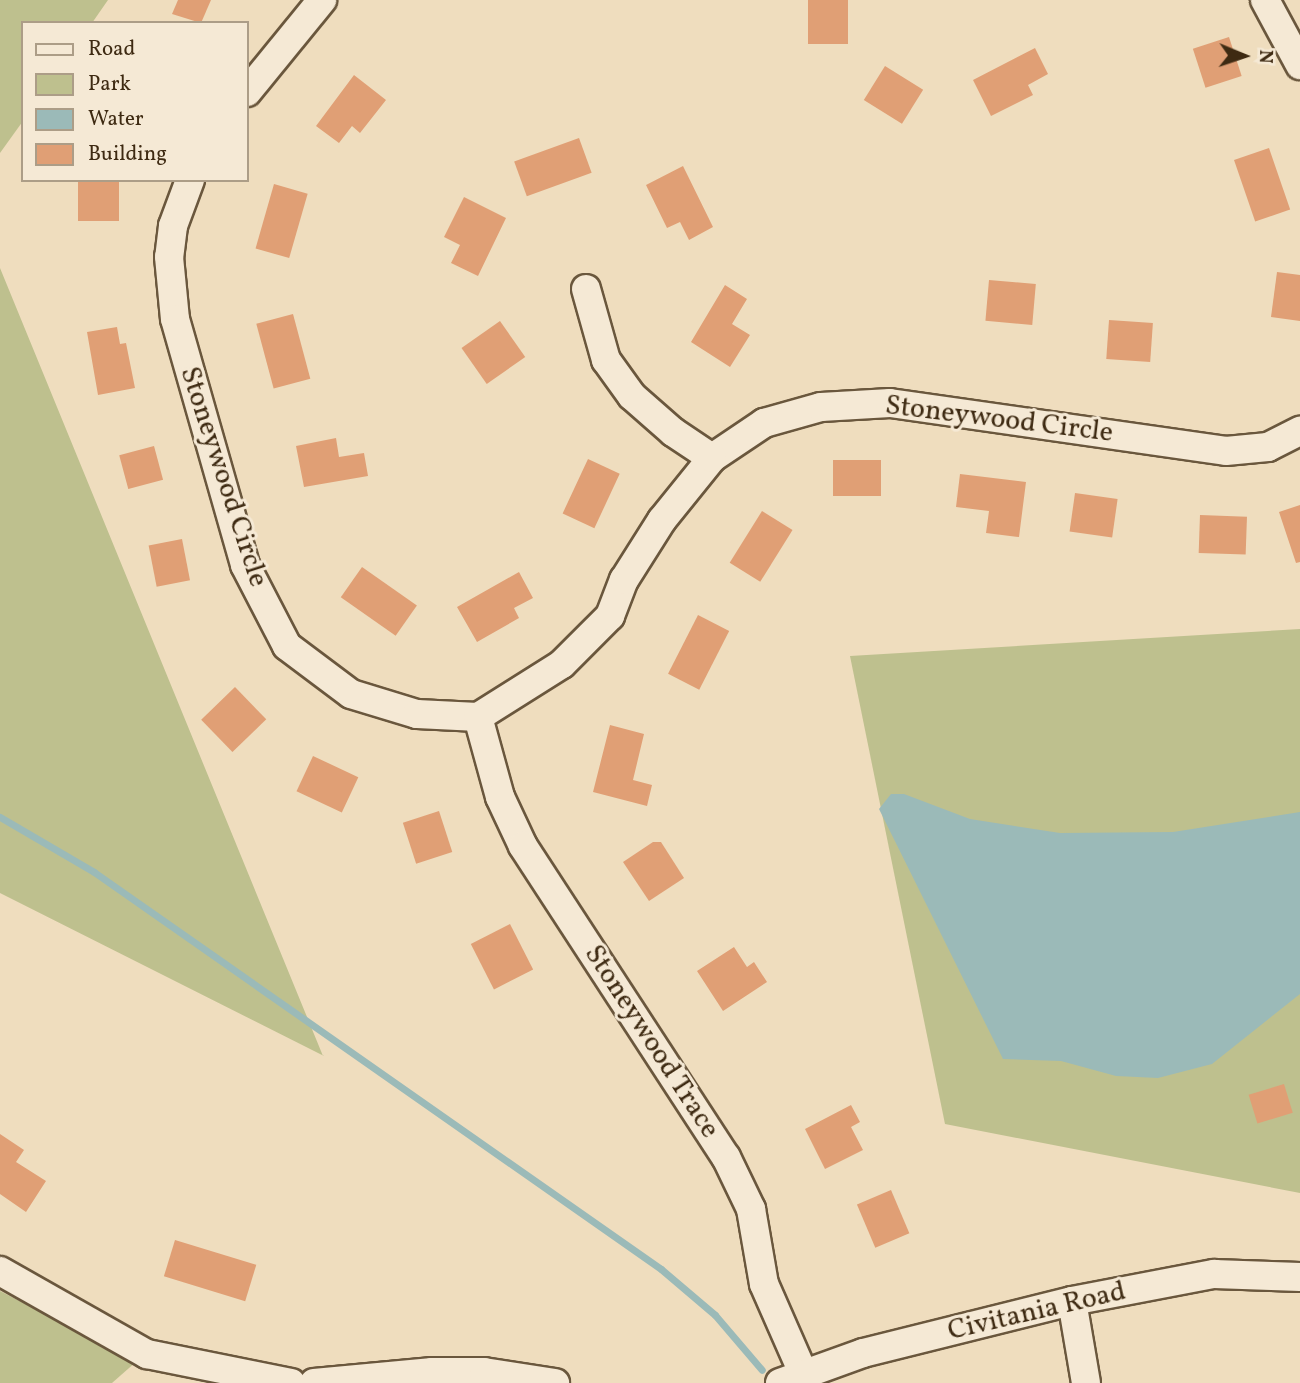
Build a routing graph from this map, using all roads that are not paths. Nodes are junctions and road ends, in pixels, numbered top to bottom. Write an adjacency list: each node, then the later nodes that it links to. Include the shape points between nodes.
1 (322, 0): 4 (street)
2 (1265, 0): 3 (street)
3 (1300, 65)
4 (248, 91)
5 (189, 182): 9 (street, Stoneywood Circle, via 173,226 169,257 175,319 245,565 273,625 287,646 351,694 417,714)
6 (586, 289): 8 (street, via 606,360 619,378 673,432)
7 (1300, 431): 8 (street, Stoneywood Circle, via 1268,447 1226,451 890,402 821,407 764,424)
8 (712, 458): 9 (street, Stoneywood Circle, via 662,520 624,580 610,616 562,664)
9 (478, 717): 14 (street, Stoneywood Trace, via 500,797 523,846 726,1157 751,1209 764,1284)
10 (0, 1271): 15 (street, via 147,1354)
11 (1300, 1277): 12 (street, Civitania Road, via 1214,1274)
12 (1072, 1301): 14 (street, Civitania Road, via 863,1353); 18 (street)
13 (375, 1379): 16 (street); 17 (street, via 484,1372)
14 (792, 1379)
15 (291, 1383)
16 (314, 1383)
17 (555, 1383)
18 (1086, 1383)

